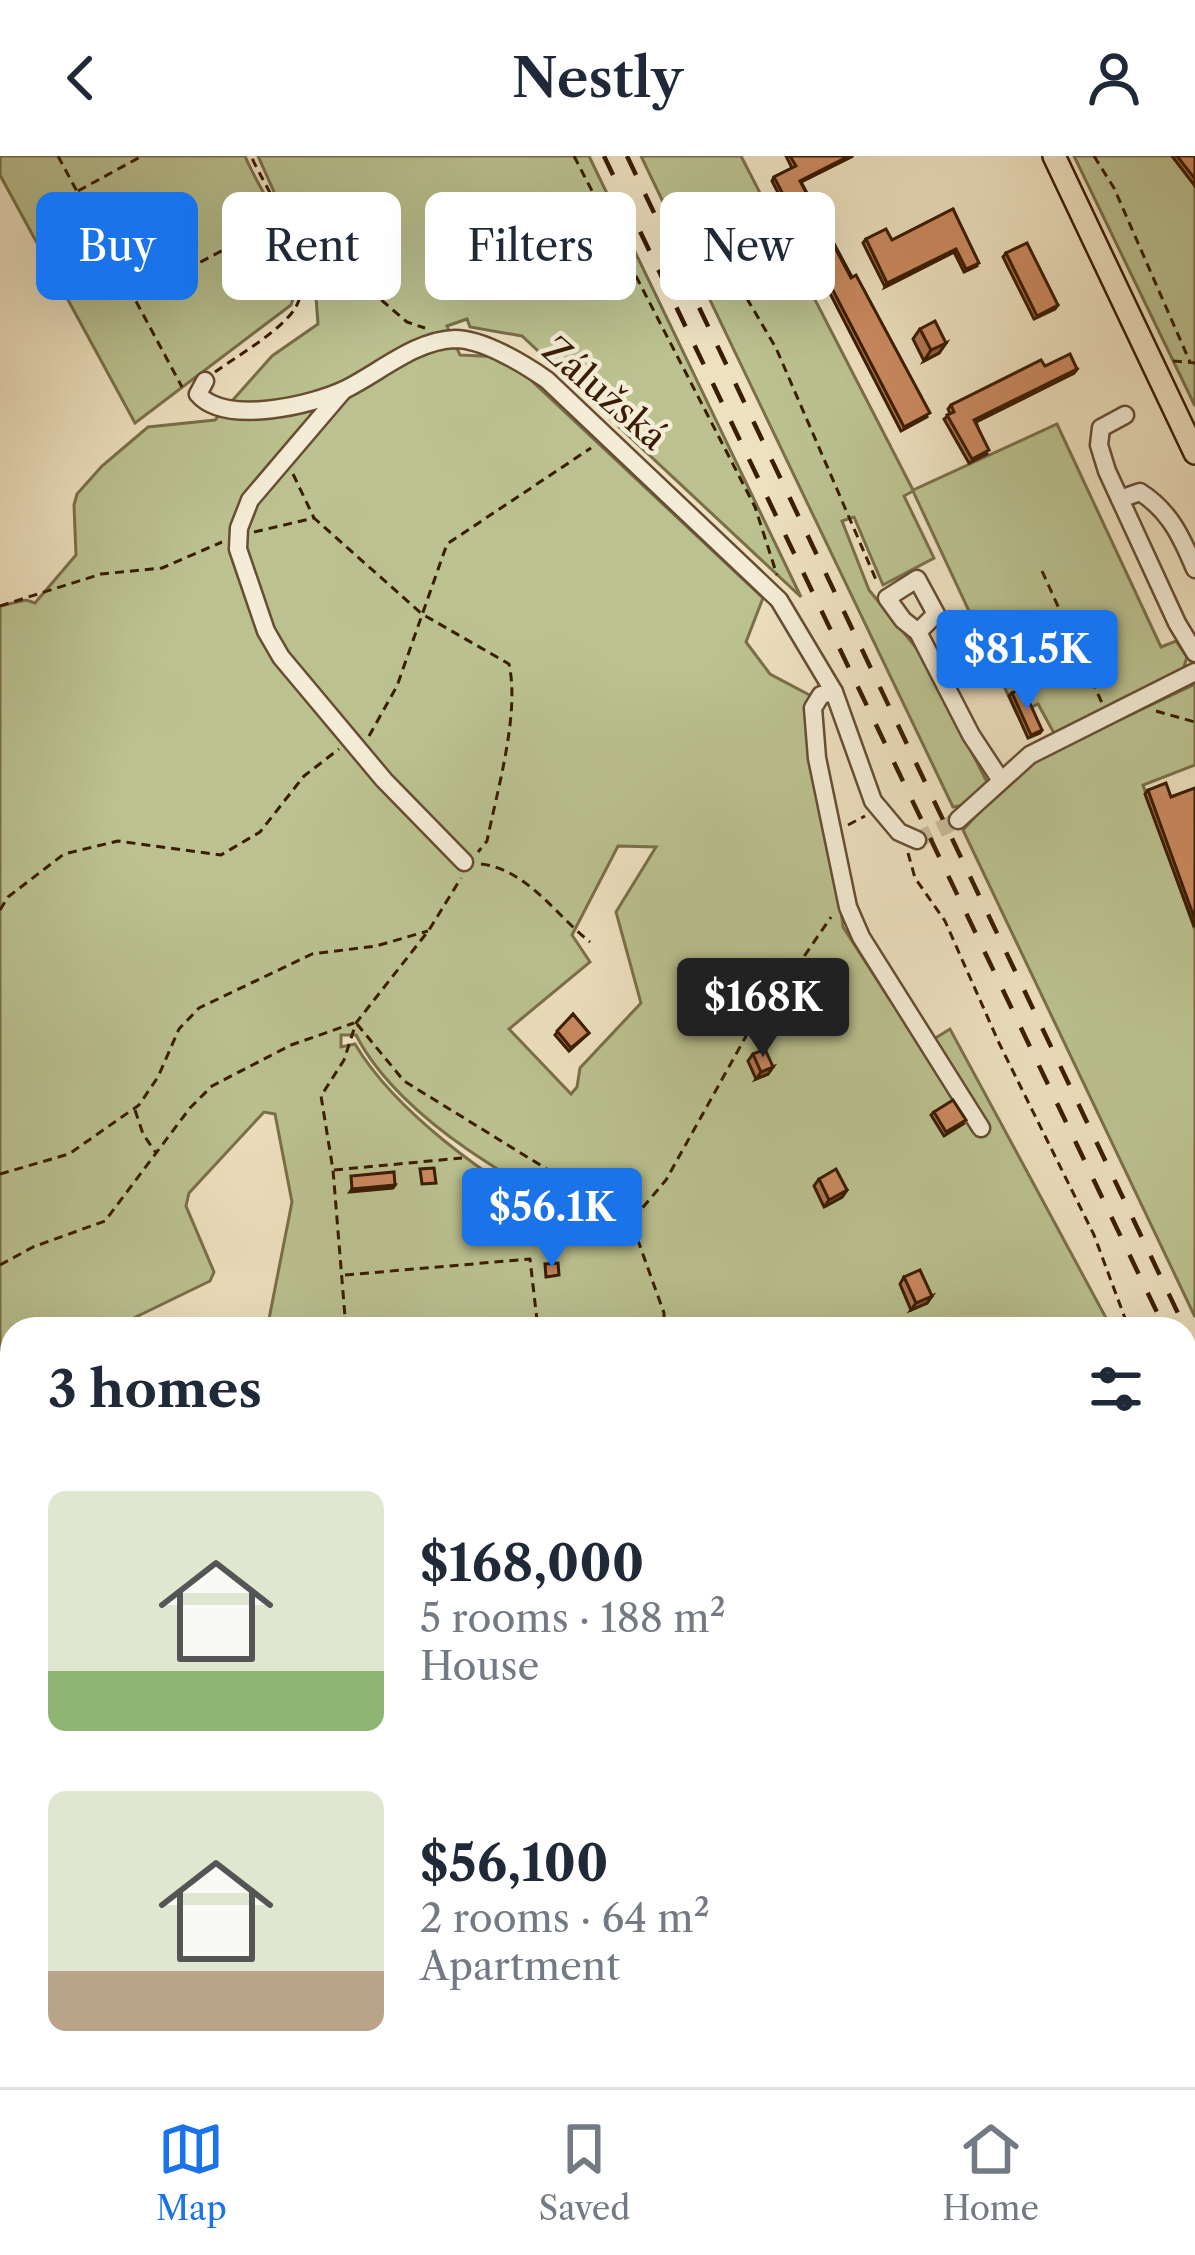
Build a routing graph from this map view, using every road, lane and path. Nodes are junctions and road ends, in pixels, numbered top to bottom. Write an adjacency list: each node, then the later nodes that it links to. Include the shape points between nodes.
1 (58, 156): 7 (path)
2 (142, 156): 7 (path)
3 (251, 156): 8 (path)
4 (574, 156): 27 (path, via 754,507)
5 (1054, 156): 20 (main road)
6 (1094, 156): 14 (path)
7 (76, 191)
8 (268, 192)
9 (134, 300): 16 (path)
10 (298, 300): 15 (path, via 272,331)
11 (381, 300): 13 (path, via 407,322)
12 (748, 300): 28 (path)
13 (458, 339): 17 (street, via 424,346); 19 (street, Zálužská, via 518,359)
14 (1190, 362)
15 (205, 381): 17 (street, via 198,394 234,411)
16 (183, 388)
17 (342, 391): 21 (street)
18 (1125, 415): 22 (street, via 1101,428 1099,445)
19 (607, 437): 30 (path, via 447,544); 35 (street, Zálužská, via 779,600)
20 (1195, 453)
21 (286, 460): 23 (path); 24 (street, via 250,500)
22 (1120, 499): 25 (street, via 1140,492 1169,515); 31 (street)
23 (314, 518): 24 (path); 30 (path)
24 (238, 536): 29 (path, via 162,568 101,574); 39 (street, via 266,631)
25 (1195, 569)
26 (1042, 572): 37 (path)
27 (776, 573)
28 (887, 598): 32 (street); 32 (street, via 917,579 936,614)
29 (0, 606)
30 (422, 614): 39 (path, via 397,686); 45 (path, via 509,664 512,679 487,841)
31 (1186, 621): 33 (street)
32 (918, 632): 40 (street)
33 (1195, 653)
34 (1195, 672): 36 (street)
35 (834, 692): 41 (street, Zálužská); 43 (street, via 814,708)
36 (1132, 702): 37 (street); 38 (path)
37 (1108, 715): 40 (street)
38 (1195, 722)
39 (355, 746): 45 (street); 47 (path, via 304,776 260,832 221,855 118,841 64,854)
40 (1000, 779): 42 (street)
41 (867, 784): 43 (path, via 864,819); 44 (street, Zálužská, via 882,815)
42 (958, 820)
43 (834, 824): 46 (street)
44 (912, 839): 63 (path, via 915,878 945,921 1094,1235)
45 (467, 863): 48 (path); 49 (path, via 520,878)
46 (848, 907): 52 (street); 57 (path, via 823,925 750,1029 665,1180)
47 (0, 910)
48 (430, 930): 50 (path); 51 (path, via 312,954 199,1008)
49 (590, 942)
50 (356, 1023): 53 (path, via 212,1086); 55 (path, via 321,1096); 57 (path, via 404,1081)
51 (134, 1109): 53 (path); 56 (path, via 69,1154)
52 (982, 1128)
53 (156, 1153): 58 (path, via 105,1221)
54 (462, 1158): 55 (path)
55 (333, 1170): 59 (path)
56 (0, 1174)
57 (631, 1221): 62 (path)
58 (0, 1265)
59 (341, 1275): 60 (path); 61 (path, via 530,1259)
60 (345, 1317)
61 (537, 1317)
62 (664, 1317)
63 (1125, 1317)

